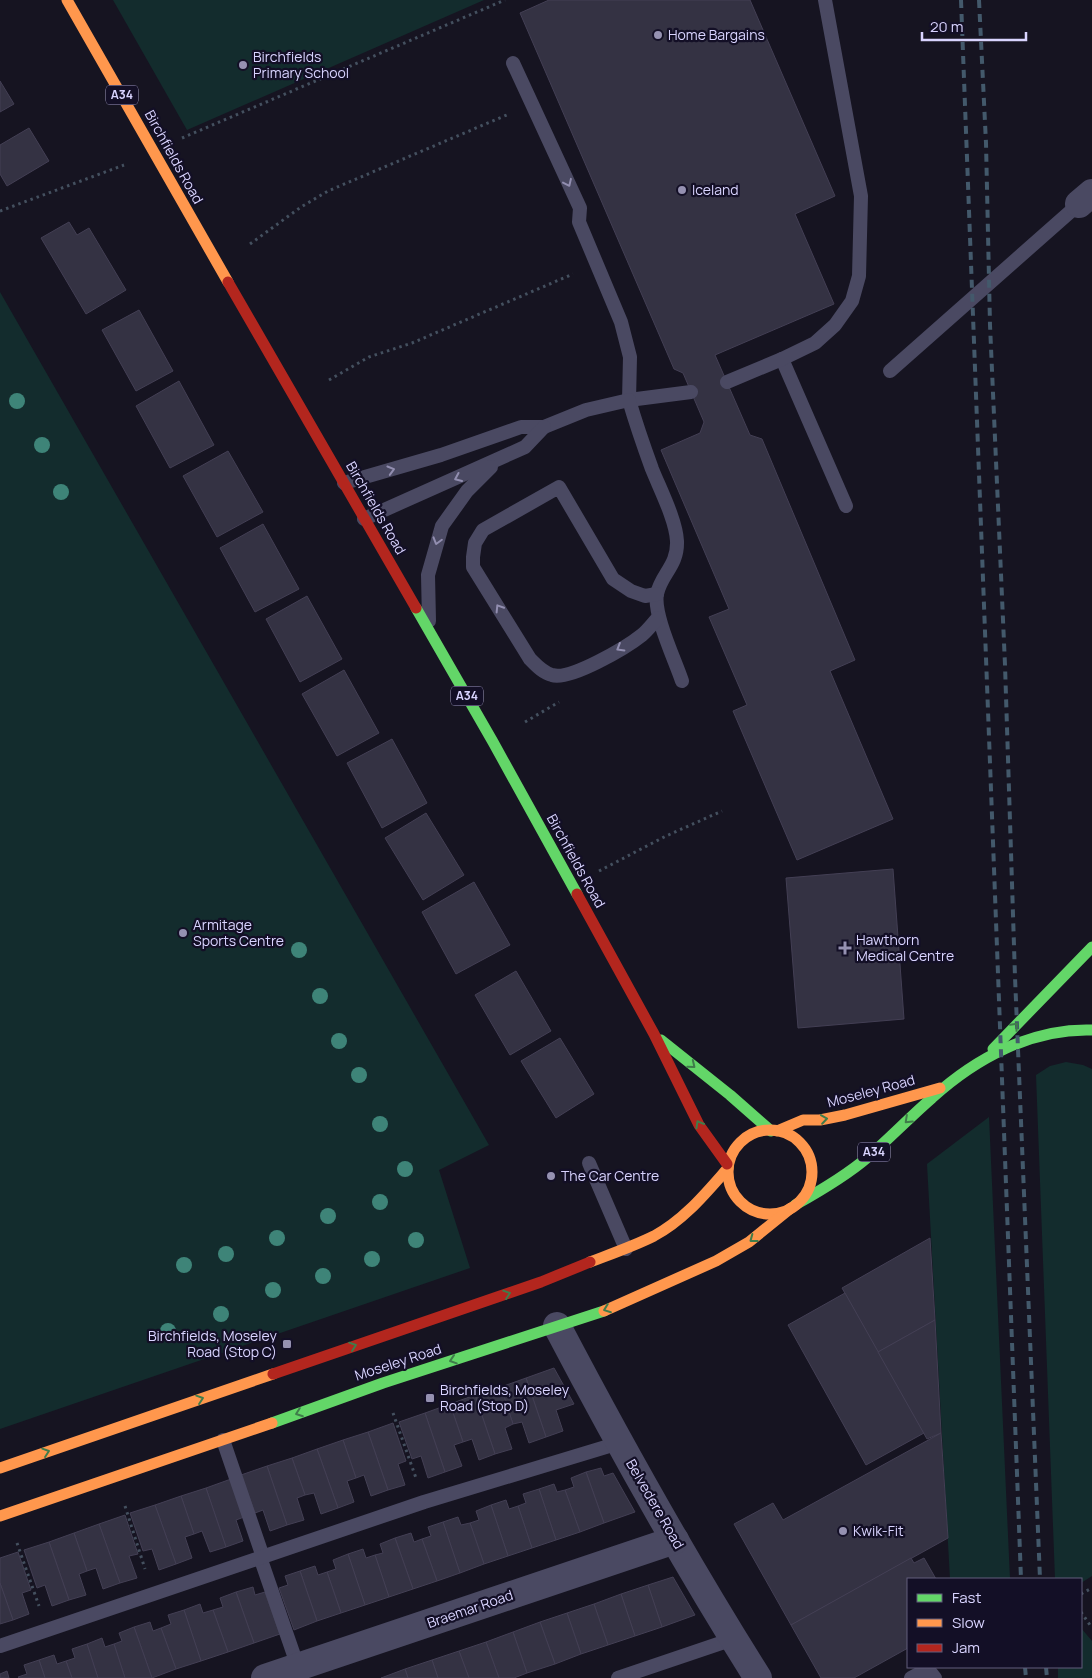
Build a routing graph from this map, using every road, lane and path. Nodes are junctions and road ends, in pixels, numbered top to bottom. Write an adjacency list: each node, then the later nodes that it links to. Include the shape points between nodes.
1 (67, 0): 6 (main road, Birchfields Road / A34)
2 (505, 0): 6 (path)
3 (825, 0): 11 (lane, via 861,196 859,276 852,301 834,324 815,343)
4 (513, 63): 5 (lane)
5 (532, 104): 9 (path, via 328,191); 10 (lane, one-way to 10, via 580,208 579,222)
6 (154, 150): 8 (path, via 112,170); 19 (main road, Birchfields Road / A34)
7 (1086, 198): 12 (lane)
8 (0, 211)
9 (250, 244)
10 (597, 264): 13 (path, via 412,343 369,357); 16 (lane, via 621,322 630,357)
11 (782, 359): 14 (lane); 20 (lane)
12 (890, 371)
13 (329, 380)
14 (727, 382)
15 (691, 392): 16 (lane)
16 (629, 400): 17 (lane, via 586,410); 22 (lane, via 677,540 675,558)
17 (544, 427): 18 (lane, via 525,447); 19 (lane, one-way to 17, via 521,427)
18 (496, 461): 21 (lane, one-way to 21); 24 (lane, one-way to 24, via 442,526 428,575)
19 (344, 484): 21 (main road, Birchfields Road / A34)
20 (846, 506)
21 (364, 518): 24 (main road, Birchfields Road / A34)
22 (657, 594): 23 (lane); 23 (lane, one-way to 22, via 642,635 584,670 552,676 530,659 474,567 475,543 483,530 559,487 613,579 645,596)
23 (658, 618): 25 (lane)
24 (429, 630): 27 (main road, Birchfields Road / A34)
25 (682, 681)
26 (722, 810): 27 (path)
27 (572, 886): 30 (main road, Birchfields Road / A34)
28 (1092, 947): 31 (main road, Moseley Road / A34, one-way to 28)
29 (1092, 1030): 31 (main road, Moseley Road / A34, via 1040,1035 1010,1046)
30 (654, 1034): 33 (main road, Birchfields Road / A34, one-way to 33); 35 (main road, Birchfields Road / A34, one-way to 30, via 699,1125)
31 (982, 1062): 32 (main road, Moseley Road / A34)
32 (944, 1087): 33 (main road, Moseley Road / A34, one-way to 32, via 803,1120 845,1115); 36 (main road, Moseley Road / A34, one-way to 36, via 868,1158)
33 (774, 1131): 35 (main road, A34, via 750,1136 741,1142); 36 (main road, A34, via 796,1140 809,1158 811,1180 803,1198)
34 (590, 1163): 37 (lane)
35 (728, 1166): 36 (main road, A34, via 732,1191 750,1209 774,1214); 37 (main road, Moseley Road, via 690,1210 673,1224)
36 (793, 1207): 38 (main road, Moseley Road, one-way to 38, via 749,1242 716,1261 638,1297)
37 (626, 1249): 42 (main road, Moseley Road, one-way to 37, via 541,1282)
38 (558, 1326): 39 (main road, Moseley Road, one-way to 39); 41 (street, Belvedere Road)
39 (382, 1383): 40 (main road, Moseley Road, one-way to 40); 44 (path)
40 (223, 1440): 43 (main road, Moseley Road); 47 (lane)
41 (619, 1443): 44 (lane); 46 (street, Belvedere Road)
42 (0, 1468)
43 (114, 1477): 45 (main road, Moseley Road); 48 (path)
44 (424, 1502): 47 (lane)
45 (4, 1514): 51 (path)
46 (675, 1540): 52 (street, Belvedere Road); 54 (street, Braemar Road)
47 (262, 1557): 48 (lane); 54 (lane)
48 (153, 1594): 51 (lane)
49 (1082, 1613): 50 (path)
50 (1092, 1628)
51 (47, 1630): 53 (lane)
52 (733, 1638): 56 (lane); 57 (street, Belvedere Road)
53 (0, 1646)
54 (298, 1667): 55 (street, Braemar Road)
55 (266, 1678)
56 (618, 1678)
57 (758, 1678)
58 (911, 1678): 59 (lane, via 928,1669)
59 (935, 1678)

